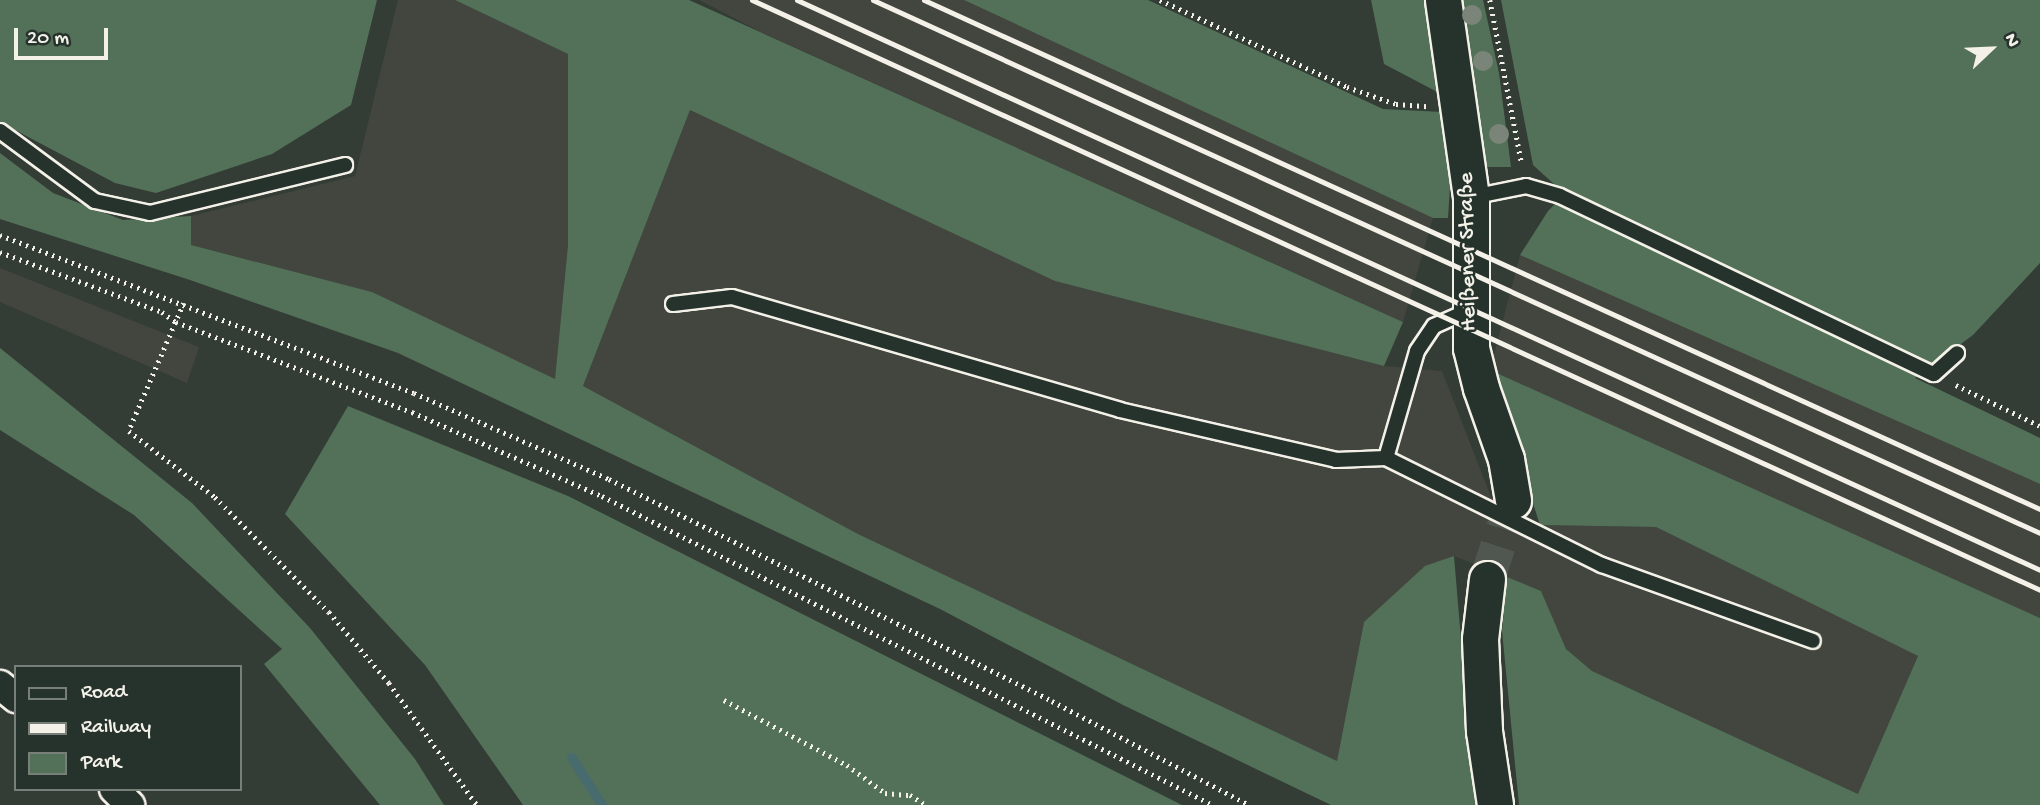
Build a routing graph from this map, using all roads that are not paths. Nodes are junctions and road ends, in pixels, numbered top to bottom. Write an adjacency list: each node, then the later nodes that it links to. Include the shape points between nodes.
1 (1443, 0): 4 (street, Heißener Straße)
2 (0, 131): 3 (lane, via 95,201 150,214)
3 (345, 165)
4 (1471, 197): 6 (street, Heißener Straße); 7 (lane, via 1526,186 1560,196 1934,374)
5 (673, 304): 8 (lane, via 732,297 1120,410 1336,460)
6 (1469, 310): 8 (lane, via 1434,326 1417,351); 9 (street, Heißener Straße, via 1475,367 1506,459)
7 (1957, 353)
8 (1386, 458): 11 (lane, via 1602,565)
9 (1513, 500)
10 (1487, 579): 16 (street, via 1480,639 1484,731)
11 (1813, 641)
12 (0, 685): 13 (street)
13 (14, 696)
14 (116, 791): 15 (street)
15 (130, 805)
16 (1495, 805)

